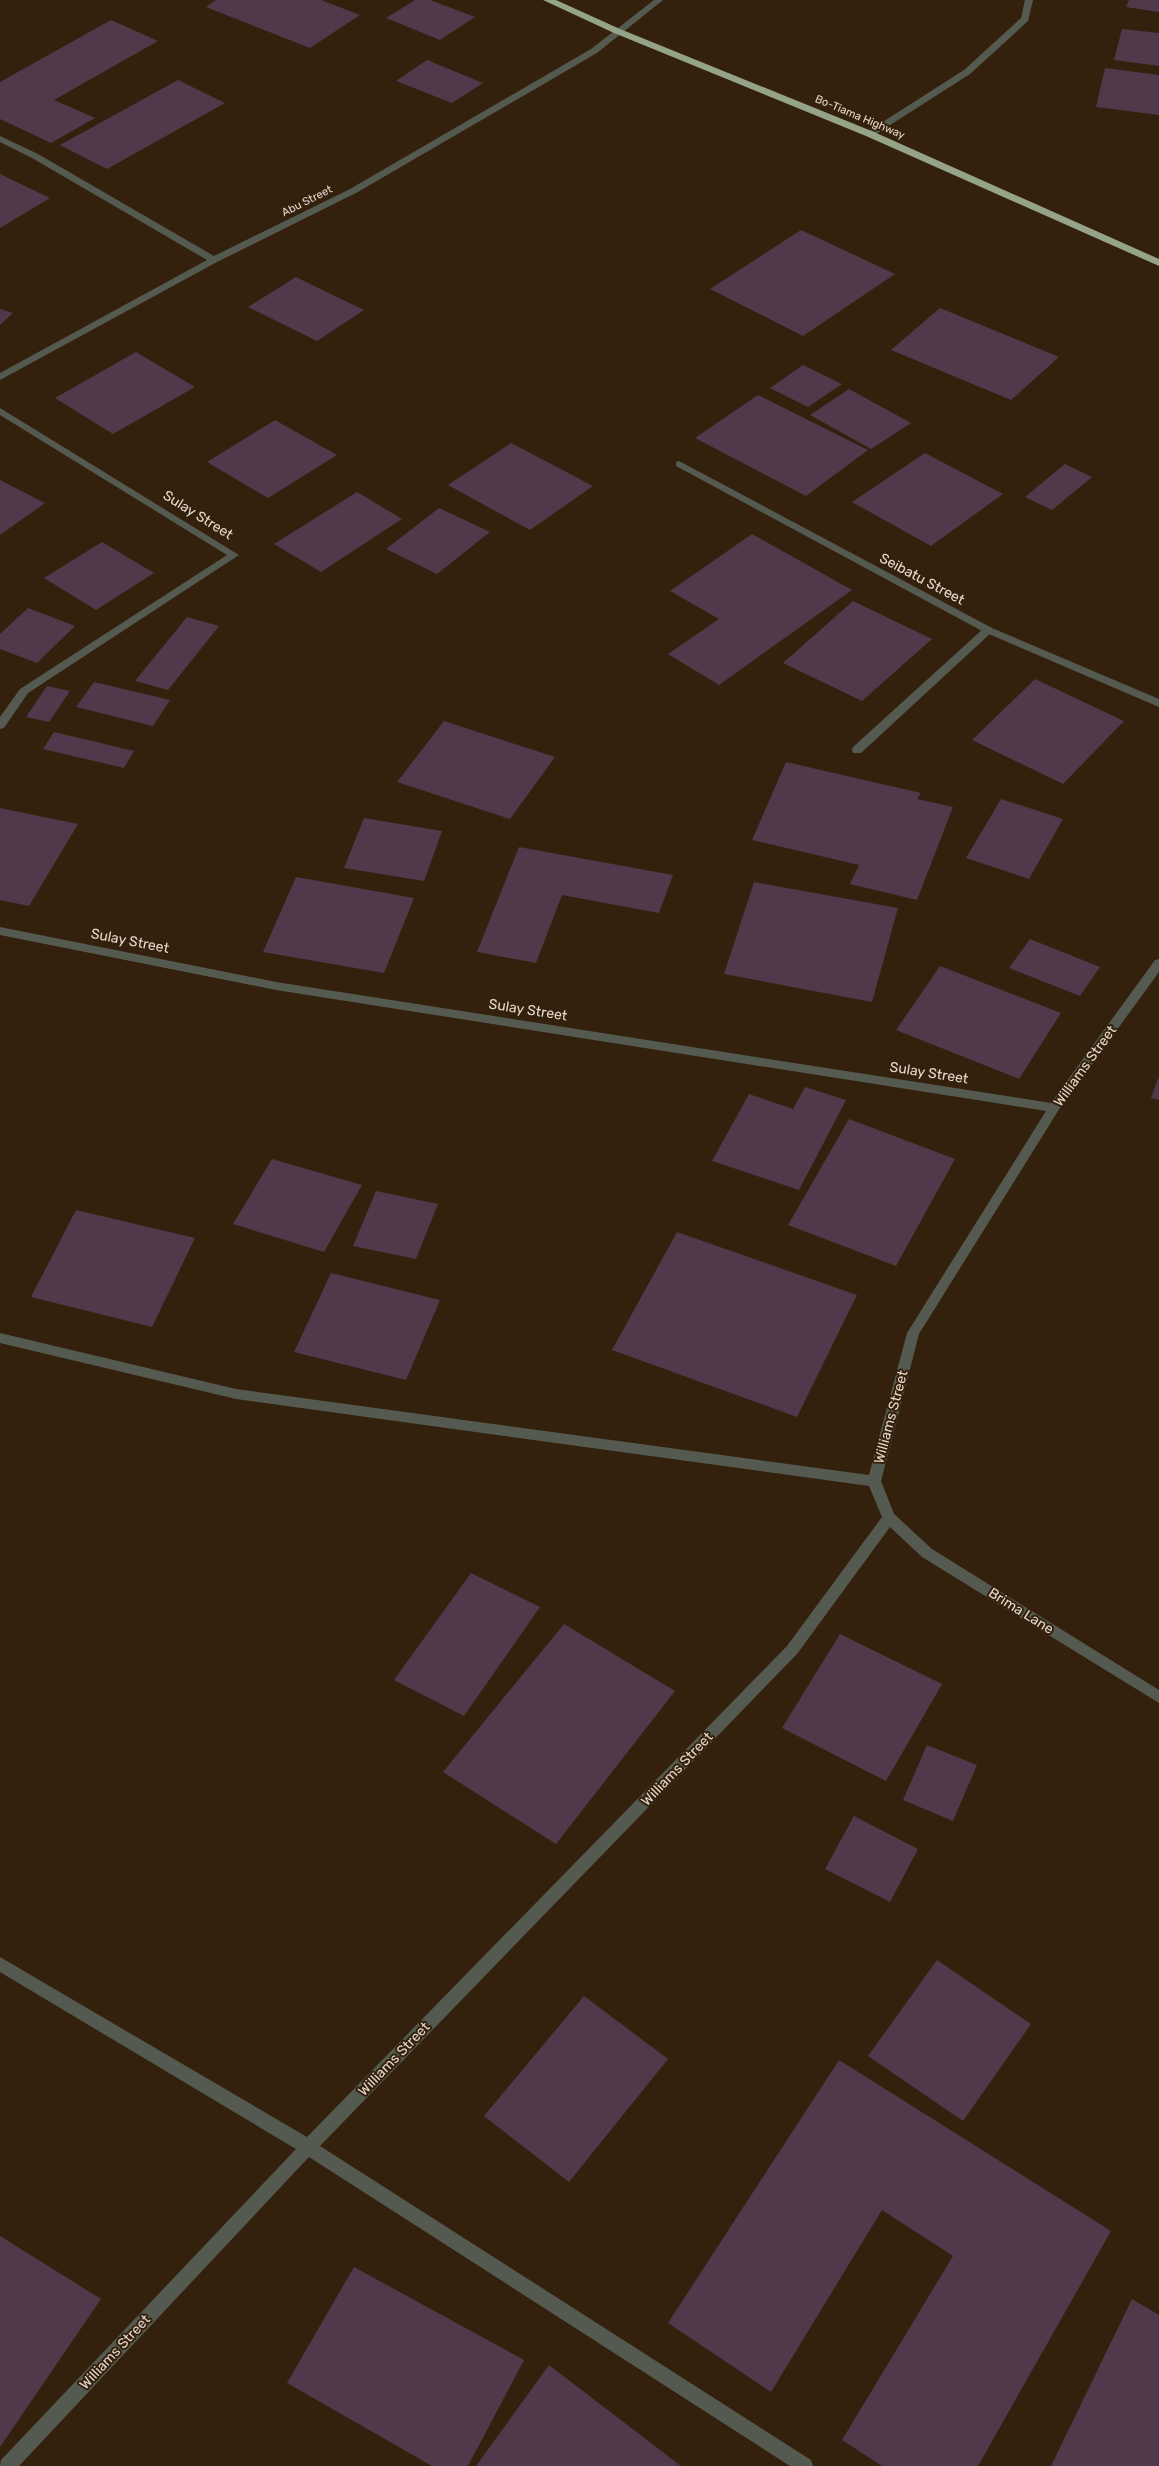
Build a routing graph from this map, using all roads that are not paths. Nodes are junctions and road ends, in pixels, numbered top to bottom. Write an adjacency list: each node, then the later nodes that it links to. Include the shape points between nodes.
1 (548, 0): 4 (highway, Bo-Tiama Highway)
2 (659, 0): 4 (street, Abu Street)
3 (1030, 0): 5 (street, via 1025,19 967,72)
4 (617, 31): 5 (highway, Bo-Tiama Highway); 7 (street, Abu Street, via 594,52 353,191)
5 (870, 134): 8 (highway, Bo-Tiama Highway)
6 (0, 139): 7 (street)
7 (214, 260): 9 (street, Abu Street)
8 (1159, 263)
9 (0, 377)
10 (0, 411): 14 (street, Sulay Street, via 234,555 24,691)
11 (679, 464): 12 (street, Seibatu Street)
12 (988, 630): 13 (street, Seibatu Street); 15 (street)
13 (1159, 703)
14 (0, 725)
15 (857, 750)
16 (0, 931): 18 (street, Sulay Street, via 276,986)
17 (1159, 963): 18 (street, Williams Street)
18 (1054, 1108): 20 (street, Williams Street, via 914,1333)
19 (0, 1338): 20 (street, via 236,1394)
20 (874, 1481): 21 (street, Williams Street)
21 (889, 1518): 22 (street, Brima Lane, via 927,1553); 24 (street, Williams Street, via 792,1650)
22 (1159, 1697)
23 (0, 1964): 24 (street)
24 (308, 2147): 25 (street, Williams Street); 26 (street)
25 (7, 2466)
26 (805, 2466)

